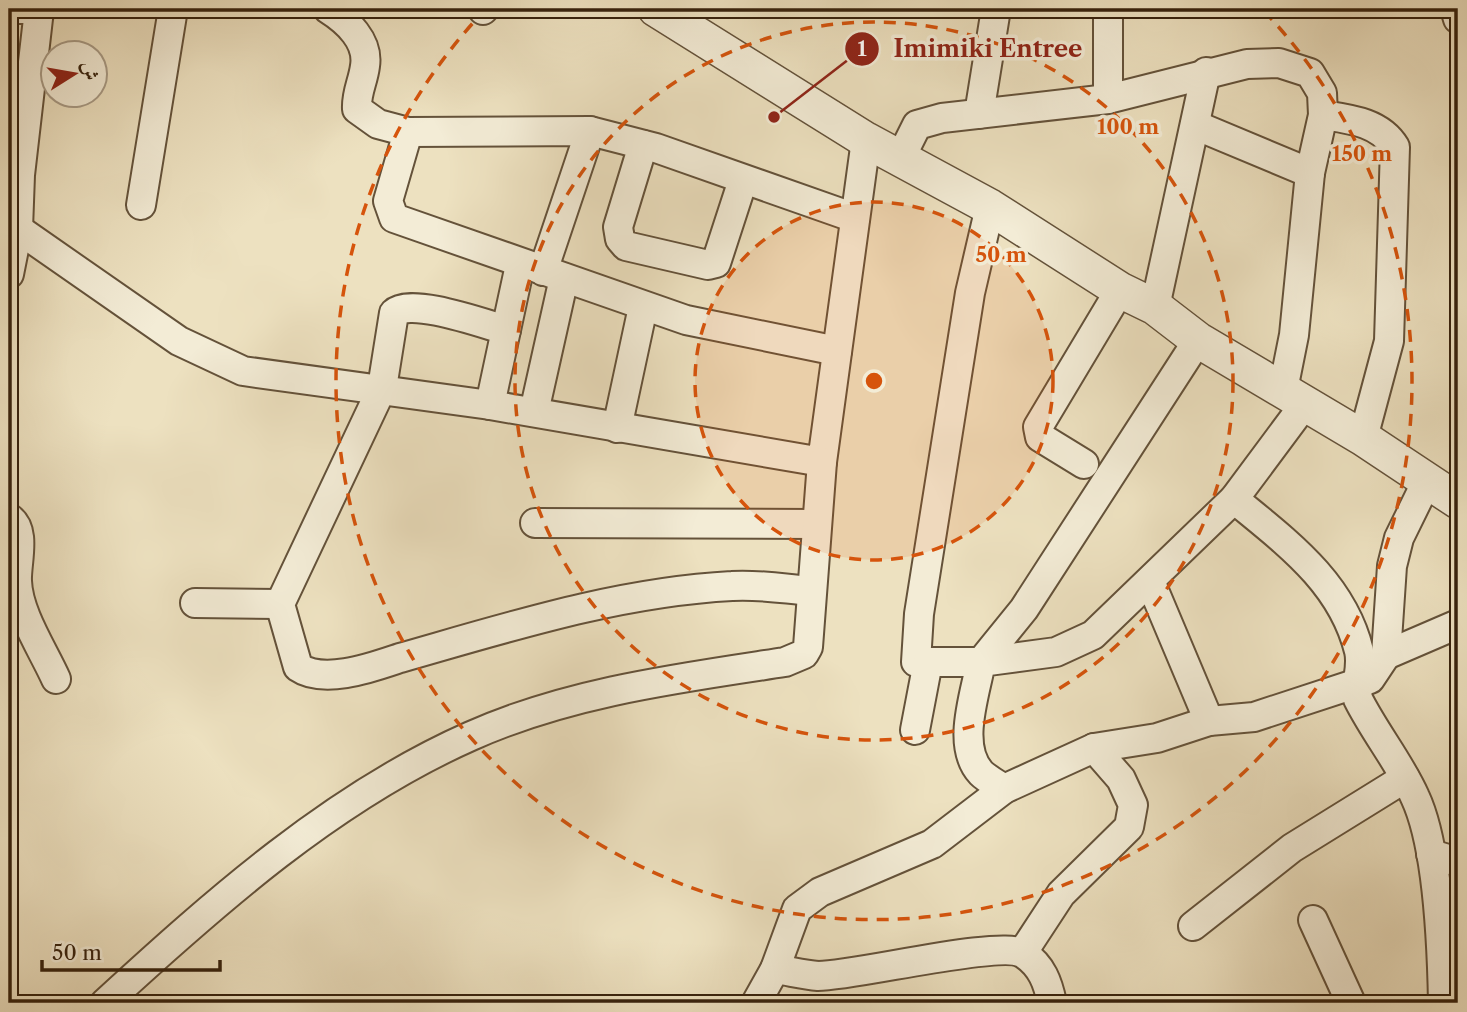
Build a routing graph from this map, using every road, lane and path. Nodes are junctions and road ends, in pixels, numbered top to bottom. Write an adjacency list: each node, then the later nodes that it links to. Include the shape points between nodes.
1 (9, 9): 2 (street)
2 (41, 9): 21 (street)
3 (173, 9): 23 (street)
4 (328, 9): 16 (street, via 359,36 366,64 356,94 357,109 378,124)
5 (656, 9): 17 (street)
6 (996, 9): 12 (street)
7 (1108, 9): 11 (street)
8 (1455, 9): 9 (street)
9 (1458, 19)
10 (1206, 72): 11 (street); 13 (street, via 1279,63 1310,73 1322,93); 14 (street)
11 (1108, 99): 12 (street)
12 (979, 114): 19 (street, via 916,125)
13 (1322, 115): 20 (street); 40 (street, via 1361,121 1388,136 1395,147 1389,341)
14 (1195, 125): 20 (street); 31 (street)
15 (590, 131): 16 (street); 18 (street); 27 (street)
16 (408, 132): 27 (street, via 388,201 394,218)
17 (866, 140): 19 (street); 25 (street)
18 (643, 145): 22 (street); 22 (street, via 618,228 626,246 716,263)
19 (901, 157): 24 (street)
20 (1310, 173): 36 (street, via 1294,335)
21 (14, 174): 26 (street)
22 (743, 180): 25 (street)
23 (141, 205)
24 (990, 207): 29 (street); 54 (street, via 970,293 919,614 916,662)
25 (855, 218): 34 (street)
26 (18, 229): 28 (street); 35 (street, via 179,341 243,371)
27 (543, 271): 30 (street); 32 (street); 38 (street)
28 (9, 274)
29 (1120, 290): 31 (street); 42 (street, via 1038,427 1040,437)
30 (643, 307): 34 (street); 39 (street)
31 (1155, 307): 33 (street)
32 (506, 330): 35 (street, via 415,306 399,308 392,318); 37 (street)
33 (1198, 340): 36 (street); 55 (street, via 1024,609)
34 (837, 351): 41 (street)
35 (382, 388): 37 (street); 51 (street)
36 (1293, 398): 40 (street); 44 (street)
37 (490, 405): 38 (street)
38 (534, 412): 39 (street)
39 (617, 428): 41 (street)
40 (1363, 438): 43 (street)
41 (822, 462): 47 (street)
42 (1084, 464)
43 (1449, 490): 53 (street, via 1399,538 1392,566)
44 (1234, 499): 48 (street); 57 (street, via 1329,583 1360,654)
45 (9, 518): 56 (street, via 18,537 17,583)
46 (535, 523): 47 (street)
47 (817, 524): 49 (street)
48 (1150, 581): 55 (street, via 1093,635 1056,652); 58 (street)
49 (811, 590): 51 (street, via 735,585 663,592 530,621 336,673 307,673 298,667); 70 (street, via 804,654 785,662 661,681 561,704 473,735 406,768 328,819 200,915)
50 (195, 603): 51 (street)
51 (280, 604)
52 (1458, 624): 53 (street)
53 (1386, 655): 57 (street, via 1370,679)
54 (928, 662): 55 (street); 59 (street)
55 (981, 662): 62 (street, via 969,734 971,757 982,774)
56 (56, 679)
57 (1355, 684): 58 (street, via 1254,717); 61 (street, via 1366,715)
58 (1209, 721): 60 (street, via 1157,738)
59 (915, 730)
60 (1094, 748): 62 (street); 67 (street, via 1121,779 1133,805 1129,827 1061,894)
61 (1405, 778): 63 (street, via 1417,799); 66 (street, via 1292,848)
62 (1004, 789): 69 (street, via 932,844 820,892 797,909)
63 (1431, 854): 64 (street); 68 (street)
64 (1458, 862)
65 (1313, 920): 73 (street)
66 (1193, 926)
67 (1023, 952): 69 (street, via 994,949 817,976); 72 (street, via 1046,977)
68 (1450, 968): 74 (street)
69 (775, 969): 71 (street)
70 (105, 1003)
71 (756, 1003)
72 (1052, 1003)
73 (1351, 1003)
74 (1443, 1003)

